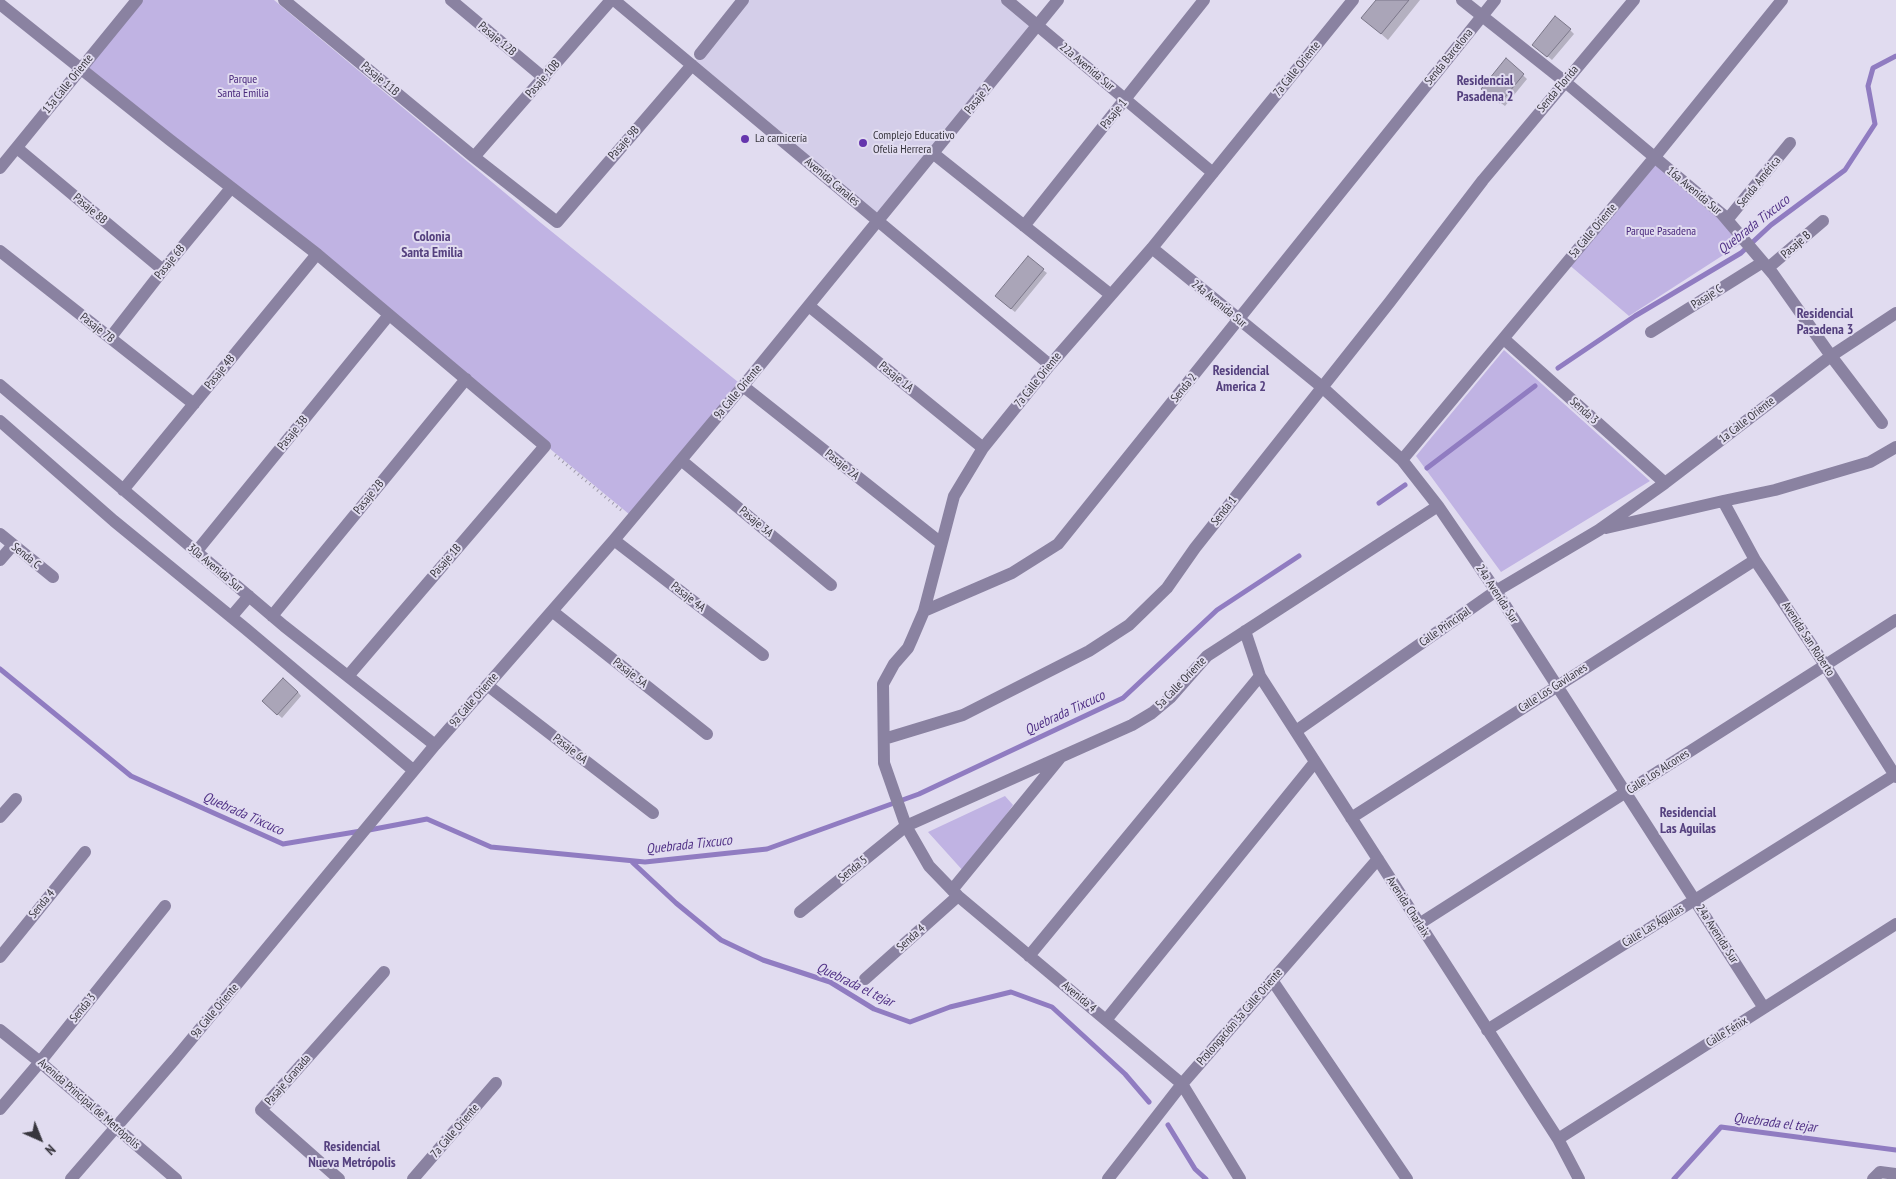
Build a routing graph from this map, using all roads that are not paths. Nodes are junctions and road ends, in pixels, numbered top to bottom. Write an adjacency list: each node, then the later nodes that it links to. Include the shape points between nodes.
1 (137, 0): 19 (street, 13a Calle Oriente)
2 (286, 0): 27 (street, Pasaje 11B)
3 (451, 0): 20 (street, Pasaje 12B)
4 (612, 0): 18 (street, Avenida Canales); 20 (street, Pasaje 10B)
5 (744, 0): 17 (street)
6 (1007, 0): 16 (street, 22a Avenida Sur)
7 (1058, 0): 16 (street, Pasaje 2)
8 (1204, 0): 22 (street, Pasaje 1)
9 (1353, 0): 30 (street, 7a Calle Oriente)
10 (1462, 0): 15 (street, 16a Avenida Sur)
11 (1495, 0): 15 (street, Senda Barcelona)
12 (1634, 0): 21 (street, Senda Florida)
13 (1782, 0): 28 (street, 5a Calle Oriente)
14 (0, 4): 19 (street)
15 (1482, 16): 21 (street, 16a Avenida Sur); 23 (street, Senda Barcelona)
16 (1037, 25): 22 (street, 22a Avenida Sur); 26 (street, Pasaje 2)
17 (700, 54)
18 (692, 65): 34 (street, Avenida Canales); 36 (street, Pasaje 9B)
19 (81, 68): 25 (street, 13a Calle Oriente); 32 (street)
20 (544, 78): 27 (street, Pasaje 10B)
21 (1564, 81): 28 (street, 16a Avenida Sur); 31 (street, Senda Florida)
22 (1126, 99): 30 (street, 22a Avenida Sur); 37 (street, Pasaje 1)
23 (1403, 114): 47 (street, Senda 2)
24 (1790, 143): 33 (street, Senda América)
25 (17, 148): 29 (street, 13a Calle Oriente); 42 (street, Pasaje 8B)
26 (934, 154): 34 (street, Pasaje 2); 37 (street)
27 (474, 157): 36 (street, Pasaje 11B)
28 (1654, 158): 33 (street, 16a Avenida Sur); 50 (street, 5a Calle Oriente)
29 (0, 168)
30 (1213, 172): 38 (street, 7a Calle Oriente)
31 (1483, 180): 56 (street, Senda 1)
32 (231, 188): 40 (street); 42 (street, Pasaje 6B)
33 (1727, 220): 41 (street, 16a Avenida Sur)
34 (878, 221): 44 (street, 9a Calle Oriente); 52 (street, Avenida Canales)
35 (1823, 221): 41 (street, Pasaje B)
36 (557, 222)
37 (1024, 226): 43 (street)
38 (1152, 248): 43 (street, 7a Calle Oriente); 47 (street, 24a Avenida Sur)
39 (0, 251): 49 (street, Pasaje 7B)
40 (317, 254): 46 (street); 57 (street, Pasaje 4B)
41 (1763, 262): 48 (street, Pasaje C); 51 (street, 16a Avenida Sur)
42 (163, 270): 49 (street, Pasaje 6B)
43 (1111, 295): 52 (street, 7a Calle Oriente)
44 (809, 306): 55 (street, 9a Calle Oriente); 61 (street, Pasaje 1A)
45 (1896, 313): 51 (street, 1a Calle Oriente)
46 (389, 315): 53 (street); 73 (street, Pasaje 3B)
47 (1238, 319): 56 (street, 24a Avenida Sur); 81 (street, Senda 2, via 1058,544 1012,573)
48 (1651, 332)
49 (110, 338): 57 (street, Pasaje 7B)
50 (1504, 339): 63 (street, 5a Calle Oriente); 64 (street, Senda 3)
51 (1831, 356): 59 (street, 16a Avenida Sur); 64 (street, 1a Calle Oriente)
52 (1050, 364): 61 (street, 7a Calle Oriente)
53 (466, 379): 83 (street, Pasaje 2B); 88 (street, Pasaje 1B, via 545,446)
54 (0, 385): 65 (street, 30a Avenida Sur)
55 (743, 386): 62 (street, 9a Calle Oriente); 71 (street, Pasaje 2A)
56 (1322, 387): 63 (street, 24a Avenida Sur); 94 (street, Senda 1, via 1167,588 1129,625 1089,651 963,715)
57 (194, 404): 65 (street, Pasaje 4B)
58 (0, 421): 82 (street, via 114,521)
59 (1882, 423)
60 (1896, 447): 66 (street, via 1870,462 1775,490)
61 (983, 448): 71 (street, 7a Calle Oriente, via 954,496)
62 (681, 460): 70 (street, 9a Calle Oriente); 77 (street, Pasaje 3A)
63 (1402, 460): 67 (street, 24a Avenida Sur)
64 (1664, 483): 68 (street, 1a Calle Oriente)
65 (123, 490): 73 (street, 30a Avenida Sur)
66 (1722, 501): 68 (street); 75 (street, Avenida San Roberto)
67 (1438, 506): 78 (street, 24a Avenida Sur); 85 (street, 5a Calle Oriente)
68 (1599, 530): 78 (street, Calle Principal)
69 (0, 534): 72 (street, Senda C)
70 (614, 540): 80 (street, 9a Calle Oriente); 86 (street, Pasaje 4A)
71 (941, 544): 81 (street, 7a Calle Oriente)
72 (13, 545): 74 (street); 76 (street, Senda C)
73 (196, 552): 79 (street, 30a Avenida Sur)
74 (0, 560)
75 (1755, 560): 87 (street, Avenida San Roberto); 91 (street, Calle Los Gavilanes)
76 (53, 577)
77 (831, 585)
78 (1496, 591): 91 (street, 24a Avenida Sur); 92 (street, Calle Principal)
79 (249, 596): 82 (street); 83 (street, 30a Avenida Sur)
80 (552, 611): 90 (street, 9a Calle Oriente); 93 (street, Pasaje 5A)
81 (924, 611): 94 (street, 7a Calle Oriente, via 908,648 883,684)
82 (231, 616): 98 (street)
83 (272, 616): 88 (street, 30a Avenida Sur)
84 (1896, 620): 87 (street, Calle Los Alcones)
85 (1245, 631): 89 (street, Avenida Charlaix); 96 (street, 5a Calle Oriente, via 1206,656 1152,714)
86 (763, 655)
87 (1826, 664): 99 (street, Avenida San Roberto); 100 (street, Calle Los Alcones)
88 (348, 676): 95 (street, 30a Avenida Sur)
89 (1260, 676): 92 (street, Avenida Charlaix); 115 (street)
90 (487, 685): 95 (street, 9a Calle Oriente); 102 (street, Pasaje 6A)
91 (1556, 686): 100 (street, 24a Avenida Sur); 104 (street, Calle Los Gavilanes)
92 (1296, 731): 97 (street, Avenida Charlaix)
93 (708, 734)
94 (884, 739): 105 (street, 7a Calle Oriente, via 884,763)
95 (435, 745): 98 (street, 9a Calle Oriente)
96 (1062, 756): 105 (street, 5a Calle Oriente); 108 (street, Senda 4)
97 (1315, 762): 104 (street, Avenida Charlaix); 120 (street)
98 (413, 770): 127 (street, 9a Calle Oriente)
99 (1896, 776): 109 (street, Calle Las Águilas)
100 (1624, 793): 109 (street, 24a Avenida Sur); 112 (street, Calle Los Alcones)
101 (16, 799): 103 (street)
102 (653, 814)
103 (0, 817)
104 (1351, 818): 107 (street, Avenida Charlaix)
105 (906, 826): 108 (street, Avenida 4, via 929,866); 111 (street, Senda 5)
106 (84, 852): 114 (street, Senda 4)
107 (1378, 860): 112 (street, Avenida Charlaix); 118 (street, Prolongación 3a Calle Oriente)
108 (955, 893): 115 (street, Avenida 4); 117 (street, Senda 4)
109 (1694, 900): 119 (street, 24a Avenida Sur); 122 (street, Calle Las Águilas)
110 (165, 906): 123 (street, Senda 3)
111 (800, 912)
112 (1419, 924): 122 (street, Avenida Charlaix)
113 (1896, 924): 119 (street, Calle Fénix)
114 (0, 956)
115 (1029, 956): 120 (street, Avenida 4)
116 (384, 972): 132 (street, Pasaje Granada, via 262,1110)
117 (865, 979)
118 (1272, 980): 125 (street, Prolongación 3a Calle Oriente); 136 (street)
119 (1764, 1008): 128 (street, Calle Fénix)
120 (1106, 1020): 125 (street, Avenida 4)
121 (0, 1030): 123 (street, Avenida Principal de Metrópolis)
122 (1487, 1030): 128 (street, Avenida Charlaix)
123 (40, 1062): 126 (street, Senda 3); 127 (street, Avenida Principal de Metrópolis)
124 (496, 1083): 133 (street, 7a Calle Oriente)
125 (1182, 1084): 134 (street, Prolongación 3a Calle Oriente); 135 (street, Avenida 4)
126 (0, 1109)
127 (115, 1128): 130 (street, 9a Calle Oriente); 131 (street, Avenida Principal de Metrópolis)
128 (1558, 1139): 137 (street, Avenida Charlaix)
129 (1896, 1174): 138 (street, via 1880,1172)
130 (71, 1179)
131 (176, 1179)
132 (339, 1179)
133 (413, 1179)
134 (1108, 1179)
135 (1240, 1179)
136 (1407, 1179)
137 (1580, 1179)
138 (1873, 1179)

